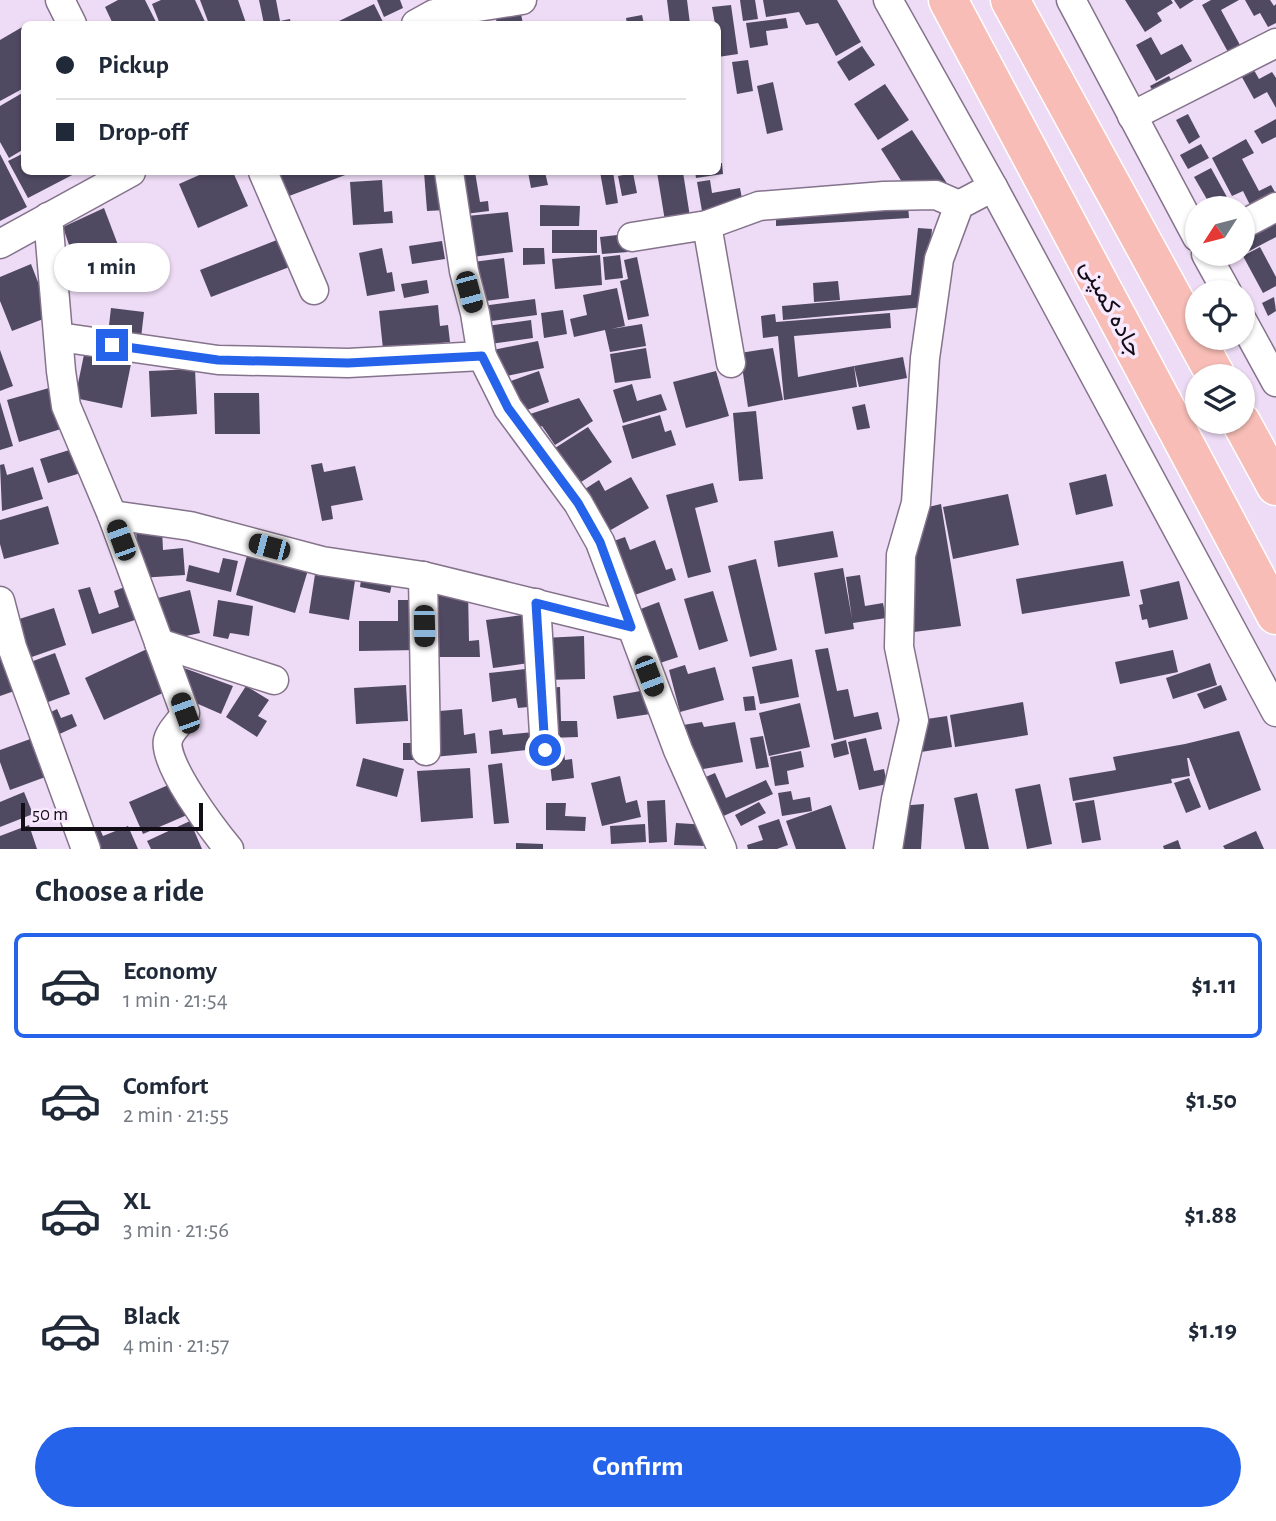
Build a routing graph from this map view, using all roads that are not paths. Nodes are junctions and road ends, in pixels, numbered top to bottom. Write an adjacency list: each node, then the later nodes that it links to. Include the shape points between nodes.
1 (60, 0): 8 (street)
2 (522, 0): 7 (street)
3 (888, 0): 15 (street)
4 (948, 0): 37 (highway, جاده کمپنی)
5 (1010, 0): 29 (highway)
6 (1071, 0): 11 (street)
7 (464, 4): 9 (street)
8 (70, 21)
9 (424, 21)
10 (1276, 43): 11 (street)
11 (1132, 117): 18 (street)
12 (125, 175): 19 (street)
13 (264, 175): 24 (street)
14 (449, 175): 27 (street)
15 (993, 187): 16 (street); 41 (street)
16 (959, 205): 21 (street, via 936,195 759,205); 47 (street, via 939,258 926,358 916,503 901,555 900,647 914,720)
17 (1276, 207): 20 (street)
18 (1185, 215)
19 (48, 217): 23 (street); 25 (street)
20 (1255, 218)
21 (707, 225): 22 (street); 28 (street)
22 (632, 237)
23 (0, 244)
24 (314, 290)
25 (59, 337): 27 (street, via 218,360 348,363); 33 (street, via 66,406)
26 (1255, 342): 30 (street)
27 (482, 356): 38 (street, via 508,408 578,503 600,542)
28 (731, 363)
29 (1209, 364)
30 (1275, 376)
31 (1248, 434): 32 (highway)
32 (1276, 486)
33 (112, 514): 34 (street, via 190,526 322,561); 39 (street)
34 (423, 576): 36 (street); 43 (street)
35 (0, 601): 44 (street, via 12,647)
36 (536, 603): 38 (street); 42 (street)
37 (1276, 615)
38 (631, 627): 46 (street, via 677,750)
39 (159, 642): 40 (street); 45 (street, via 185,713 167,743 172,763 202,816)
40 (274, 680)
41 (1276, 712)
42 (545, 750)
43 (426, 751)
44 (86, 849)
45 (229, 849)
46 (722, 849)
47 (888, 849)

